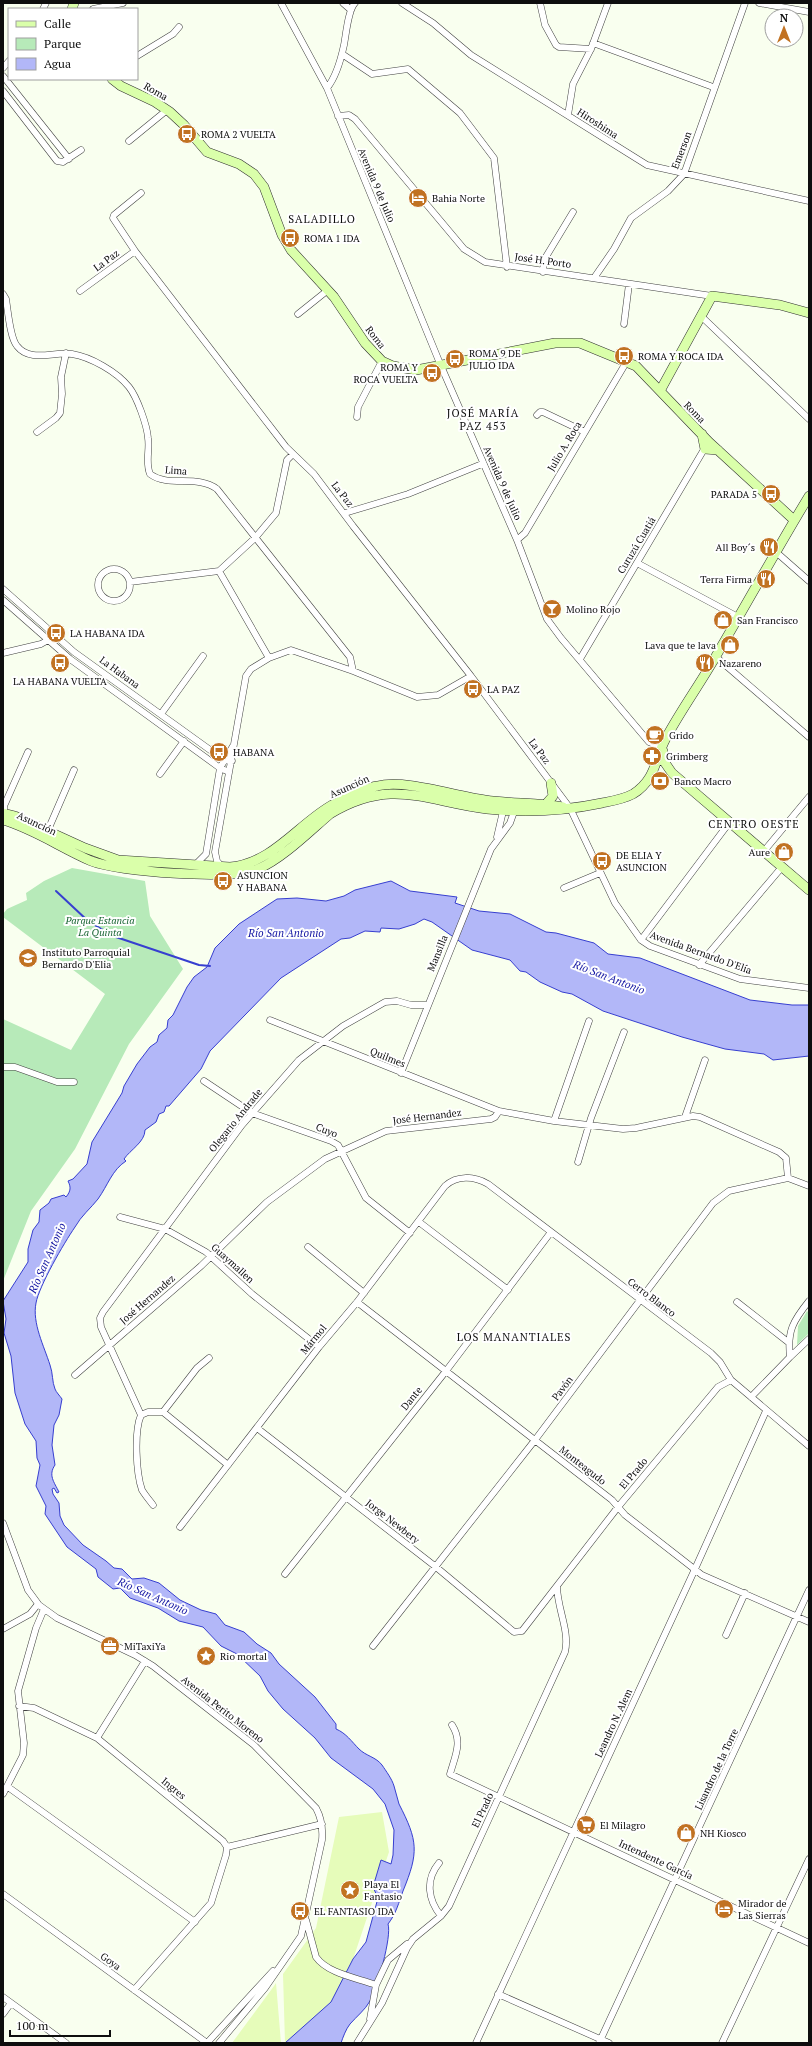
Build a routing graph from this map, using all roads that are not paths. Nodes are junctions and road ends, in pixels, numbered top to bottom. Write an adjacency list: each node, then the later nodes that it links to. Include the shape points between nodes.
1 (123, 3): 10 (street)
2 (342, 3): 11 (street)
3 (355, 3): 11 (street)
4 (402, 3): 23 (street, Hiroshima, via 428,20 471,55)
5 (540, 3): 14 (street, via 545,25 556,46)
6 (608, 3): 14 (street)
7 (744, 3): 19 (street, Emerson)
8 (759, 3): 12 (street)
9 (283, 4): 20 (street, Avenida 9 de Julio)
10 (98, 8)
11 (351, 10): 15 (street)
12 (809, 12)
13 (179, 27): 16 (street, via 173,34)
14 (592, 46): 19 (street); 23 (street, via 573,84)
15 (342, 54): 20 (street); 33 (street, via 372,74 408,69 460,113 496,161)
16 (138, 55)
17 (3, 76): 27 (street)
18 (113, 80): 22 (main road, Roma)
19 (713, 87): 28 (street, Emerson)
20 (327, 88): 24 (street, Avenida 9 de Julio)
21 (3, 91): 27 (street, via 57,161)
22 (167, 110): 25 (street); 37 (main road, Roma, via 207,152 239,164 254,174 266,193 286,242 296,257)
23 (568, 114): 28 (street, Hiroshima, via 639,162)
24 (338, 116): 33 (street, José H. Porto, via 349,115 355,119 464,249 489,264); 48 (street, Avenida 9 de Julio)
25 (129, 141)
26 (81, 150): 27 (street)
27 (69, 159)
28 (684, 174): 30 (street, Hiroshima); 35 (street, Emerson, via 668,191 637,212)
29 (141, 193): 32 (street, via 113,218)
30 (809, 201)
31 (573, 212): 34 (street, via 544,260)
32 (135, 251): 38 (street, La Paz); 56 (street, La Paz)
33 (507, 267): 34 (street, José H. Porto)
34 (543, 272): 35 (street, José H. Porto)
35 (594, 278): 36 (street, José H. Porto)
36 (629, 284): 40 (street, José H. Porto); 44 (street)
37 (328, 290): 42 (street); 46 (main road, Roma, via 370,349)
38 (80, 291)
39 (3, 294): 45 (street, Lima, via 14,340 19,348 30,354)
40 (712, 296): 41 (main road, José H. Porto, via 780,305); 43 (main road)
41 (809, 312)
42 (298, 314)
43 (702, 317): 49 (main road); 52 (street)
44 (624, 324)
45 (66, 353): 53 (street, via 60,413); 61 (street, Lima, via 102,365 130,389 147,433 150,474 159,479 196,481 217,488)
46 (382, 361): 48 (main road, Roma, via 404,369); 51 (street, via 358,407)
47 (627, 361): 48 (main road, Roma, via 588,346 568,342); 49 (main road, Roma, via 636,366); 54 (street, Julio A. Roca)
48 (441, 366): 57 (street, Avenida 9 de Julio)
49 (660, 390): 55 (main road, Roma, via 702,434)
50 (537, 415): 54 (street, via 543,412)
51 (357, 417)
52 (809, 420)
53 (37, 432)
54 (585, 432): 62 (street, Julio A. Roca, via 525,534)
55 (707, 445): 60 (main road, Roma, via 718,450); 64 (street, Curuzú Cuatiá)
56 (292, 455): 59 (street, La Paz, via 314,474); 61 (street, via 287,460 276,513)
57 (482, 464): 59 (street, via 408,494); 62 (street, Avenida 9 de Julio)
58 (809, 496): 60 (main road, Asunción)
59 (345, 513): 79 (street, La Paz)
60 (794, 520): 63 (main road, Asunción)
61 (255, 538): 65 (street); 78 (street, Lima, via 350,657)
62 (517, 540): 77 (street, Avenida 9 de Julio, via 547,619)
63 (776, 552): 66 (street); 70 (main road, Asunción)
64 (637, 563): 70 (street); 77 (street, Curuzú Cuatiá)
65 (219, 571): 67 (street); 76 (street)
66 (809, 581)
67 (130, 582): 67 (street, via 125,573 110,569 98,580 98,590 105,599 121,600 129,592)
68 (3, 588): 71 (street, La Habana)
69 (3, 600): 72 (street)
70 (738, 617): 75 (main road, Asunción)
71 (54, 635): 72 (street); 80 (street, La Habana)
72 (47, 641): 73 (street); 82 (street)
73 (3, 652)
74 (203, 656): 80 (street)
75 (716, 657): 81 (street); 83 (main road, Asunción)
76 (269, 658): 78 (street, via 291,650); 84 (street, via 251,669 246,676)
77 (580, 659): 83 (street, Avenida 9 de Julio, via 649,742)
78 (353, 671): 79 (street, via 412,696 424,698 438,695)
79 (471, 676): 94 (street, La Paz)
80 (161, 714): 86 (street, La Habana)
81 (809, 737)
82 (184, 741): 88 (street); 92 (street)
83 (663, 744): 91 (main road, via 663,760); 93 (main road, Asunción)
84 (234, 745): 86 (street); 87 (street)
85 (28, 752): 99 (street, via 4,806)
86 (224, 760): 87 (street, La Habana); 88 (street)
87 (232, 761): 90 (street)
88 (220, 768): 90 (street); 104 (street, via 207,850 204,857)
89 (74, 770): 101 (street)
90 (229, 772): 107 (street, via 215,852)
91 (672, 773): 93 (main road, via 662,770); 100 (main road)
92 (160, 774)
93 (652, 775): 98 (main road, Asunción, via 630,796)
94 (551, 783): 96 (main road, via 553,796); 98 (street, La Paz)
95 (809, 797): 103 (street)
96 (546, 804): 97 (main road, Asunción); 98 (main road, Asunción)
97 (509, 807): 98 (main road, Asunción, via 545,812); 102 (street, Mansilla); 102 (street, Mansilla, via 510,823); 106 (main road, Asunción, via 424,796 381,794 330,814 271,862 253,871 231,875); 107 (main road, Asunción, via 426,788 377,786 324,810 262,858 241,866)
98 (570, 808): 108 (street, Avenida Bernardo D'Elía)
99 (3, 816): 101 (main road, Asunción, via 15,816); 106 (main road, Asunción, via 104,865)
100 (729, 823): 103 (main road); 111 (street)
101 (48, 830): 106 (main road, Asunción, via 112,858)
102 (495, 842): 114 (street, Mansilla)
103 (764, 851): 105 (main road)
104 (195, 865): 106 (main road, Asunción); 107 (main road, Asunción)
105 (782, 866): 110 (main road); 112 (street)
106 (153, 867)
107 (222, 867)
108 (600, 873): 109 (street); 111 (street, Avenida Bernardo D'Elía, via 621,913)
109 (564, 888)
110 (809, 890)
111 (641, 940): 112 (street, Avenida Bernardo D'Elía, via 650,946)
112 (699, 964): 113 (street, Avenida Bernardo D'Elía, via 752,982)
113 (809, 988)
114 (427, 1006): 118 (street, Olegario Andrade, via 397,1001 385,1002); 121 (street, Mansilla)
115 (270, 1020): 118 (street, Quilmes)
116 (589, 1022): 127 (street)
117 (624, 1032): 128 (street)
118 (322, 1041): 121 (street, Quilmes); 125 (street, Olegario Andrade, via 286,1073)
119 (705, 1060): 126 (street)
120 (3, 1067): 123 (street, via 15,1067 57,1082)
121 (401, 1073): 124 (street, Quilmes)
122 (204, 1081): 125 (street, Cuyo)
123 (74, 1082)
124 (499, 1111): 127 (street); 129 (street, José Hernandez, via 491,1119 386,1131)
125 (252, 1113): 129 (street, Cuyo, via 331,1141); 136 (street, Olegario Andrade)
126 (685, 1117): 128 (street, via 630,1129); 132 (street, via 700,1117 780,1152 786,1158)
127 (554, 1121): 128 (street)
128 (589, 1125): 130 (street)
129 (342, 1150): 138 (street, Cuyo, via 366,1198); 140 (street, José Hernandez, via 302,1174 267,1202)
130 (578, 1162)
131 (471, 1178): 135 (street, Mármol, via 450,1181); 137 (street, Cerro Blanco, via 488,1184)
132 (788, 1178): 133 (street); 143 (street, Pavón, via 730,1191 720,1196)
133 (809, 1186)
134 (120, 1217): 136 (street, Guaymallen)
135 (419, 1222): 138 (street, Mármol); 141 (street)
136 (165, 1229): 140 (street, Guaymallen); 149 (street, Olegario Andrade, via 103,1312 100,1322)
137 (551, 1232): 141 (street, Dante); 143 (street, Cerro Blanco)
138 (410, 1233): 142 (street, Mármol)
139 (308, 1247): 142 (street)
140 (212, 1256): 149 (street, José Hernandez); 150 (street, Guaymallen, via 252,1294)
141 (508, 1290): 153 (street, Dante)
142 (364, 1293): 144 (street, Mármol)
143 (641, 1301): 155 (street, Cerro Blanco, via 716,1357); 161 (street, Pavón)
144 (357, 1302): 150 (street, Mármol); 153 (street, Monteagudo)
145 (737, 1302): 148 (street)
146 (808, 1305): 148 (street, via 793,1324)
147 (809, 1339): 151 (street)
148 (788, 1342): 151 (street)
149 (109, 1345): 154 (street, José Hernandez); 159 (street)
150 (319, 1347): 160 (street, Mármol)
151 (790, 1357): 156 (street)
152 (209, 1358): 158 (street, via 197,1368)
153 (446, 1370): 161 (street, Monteagudo); 164 (street, Dante)
154 (75, 1375)
155 (730, 1380): 156 (street, Cerro Blanco); 166 (street, El Prado, via 718,1387)
156 (751, 1397): 157 (street, Cerro Blanco)
157 (766, 1411): 162 (street, Cerro Blanco); 170 (street, Leandro N. Alem)
158 (163, 1412): 159 (street, via 148,1412); 163 (street)
159 (141, 1415): 165 (street, via 137,1423 139,1476 142,1490)
160 (257, 1428): 163 (street, Mármol); 164 (street, Jorge Newbery)
161 (535, 1440): 166 (street, Monteagudo); 169 (street, Pavón)
162 (809, 1446)
163 (228, 1465): 168 (street, Mármol)
164 (345, 1496): 169 (street, Jorge Newbery); 171 (street, Dante)
165 (153, 1506)
166 (618, 1507): 170 (street, Monteagudo, via 625,1516); 172 (street, El Prado)
167 (3, 1524): 177 (street, Avenida Perito Moreno, via 28,1590)
168 (180, 1527)
169 (436, 1567): 182 (street, Jorge Newbery); 184 (street, Pavón)
170 (695, 1569): 174 (street, Monteagudo, via 702,1575); 193 (street, Leandro N. Alem)
171 (285, 1574)
172 (557, 1586): 175 (street, El Prado); 176 (street, El Prado)
173 (809, 1590): 179 (street, Lisandro de la Torre)
174 (745, 1593): 179 (street, Monteagudo); 183 (street)
175 (548, 1598): 176 (street); 182 (street, El Prado, via 522,1631)
176 (558, 1602): 191 (street, El Prado, via 566,1638 566,1652)
177 (38, 1604): 178 (street, Avenida Perito Moreno); 181 (street, via 30,1614)
178 (44, 1609): 185 (street, Avenida Perito Moreno, via 57,1618); 186 (street, via 19,1686)
179 (797, 1616): 180 (street, Monteagudo); 197 (street, Lisandro de la Torre)
180 (809, 1622)
181 (3, 1629)
182 (514, 1632)
183 (726, 1635)
184 (373, 1646)
185 (145, 1660): 188 (street); 192 (street, Avenida Perito Moreno, via 262,1753 316,1808)
186 (19, 1706): 188 (street, Ingres, via 34,1708); 189 (street, via 24,1751)
187 (452, 1725): 191 (street, Intendente García, via 459,1743 450,1774)
188 (97, 1738): 194 (street, Ingres, via 223,1841)
189 (8, 1787): 190 (street); 201 (street)
190 (3, 1794)
191 (499, 1797): 193 (street, Intendente García); 199 (street, El Prado, via 449,1906)
192 (322, 1824): 194 (street); 200 (street, Avenida Perito Moreno, via 322,1840)
193 (574, 1832): 197 (street, Intendente García); 208 (street, Leandro N. Alem)
194 (227, 1847): 201 (street, via 215,1894 211,1903)
195 (809, 1859): 202 (street)
196 (439, 1863): 199 (street, via 431,1875 430,1890 434,1907)
197 (676, 1879): 202 (street, Intendente García); 213 (street, Lisandro de la Torre)
198 (3, 1894): 207 (street, Goya)
199 (441, 1916): 203 (street, El Prado)
200 (306, 1920): 205 (street, Avenida Perito Moreno, via 302,1936); 206 (street, via 316,1957 320,1962 328,1968)
201 (194, 1922): 207 (street)
202 (777, 1928): 204 (street, Intendente García); 220 (street)
203 (413, 1939): 206 (street, via 388,1960); 212 (street, El Prado, via 382,2003)
204 (809, 1943)
205 (280, 1964): 215 (street, Avenida Perito Moreno); 216 (street, Avenida Perito Moreno, via 265,1988)
206 (376, 1985): 212 (street)
207 (134, 1990): 215 (street, Goya)
208 (498, 1994): 213 (street); 218 (street, Leandro N. Alem)
209 (3, 1997): 210 (street)
210 (11, 2003): 211 (street); 214 (street)
211 (3, 2014)
212 (369, 2023): 217 (street, El Prado)
213 (600, 2041): 219 (street)
214 (66, 2043)
215 (207, 2043)
216 (220, 2043)
217 (357, 2043)
218 (476, 2043)
219 (609, 2043)
220 (722, 2043)

